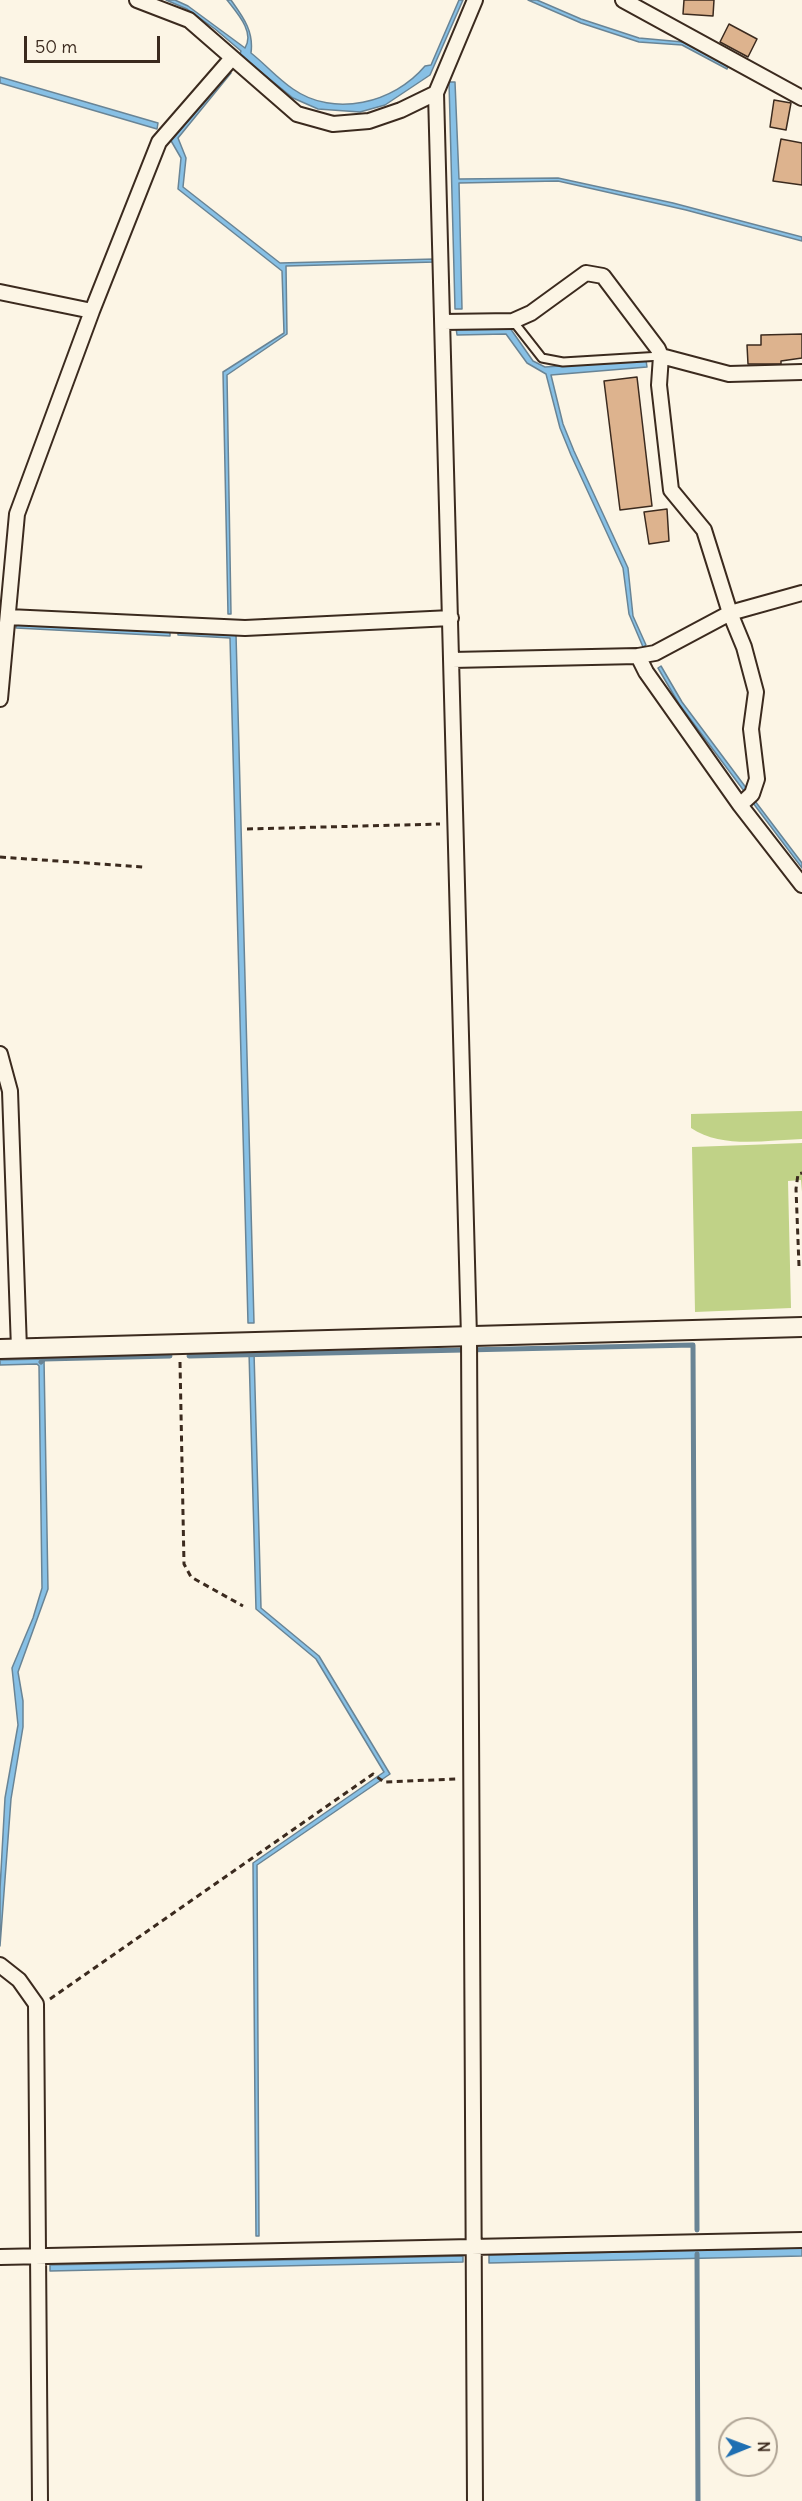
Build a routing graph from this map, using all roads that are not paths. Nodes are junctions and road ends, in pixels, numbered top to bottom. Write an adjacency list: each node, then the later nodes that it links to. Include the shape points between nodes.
1 (137, 0): 4 (street, via 189,20)
2 (475, 0): 5 (street)
3 (623, 0): 6 (street)
4 (232, 58): 5 (street, via 297,114 333,124 369,121); 8 (street, via 159,142)
5 (436, 93): 10 (street)
6 (802, 98)
7 (0, 292): 8 (street)
8 (92, 311): 15 (street, via 16,514)
9 (513, 321): 10 (street); 11 (lane, via 542,358 563,362); 11 (street, via 531,313 586,273 603,276)
10 (443, 322): 16 (street)
11 (661, 356): 12 (street, via 729,374); 14 (street, via 659,385 671,490 704,530)
12 (802, 372)
13 (802, 593): 14 (street)
14 (730, 613): 17 (street, via 655,653); 20 (street, via 756,692 751,729 757,779 752,794)
15 (8, 617): 16 (street, via 245,628); 19 (street)
16 (451, 618): 18 (street)
17 (638, 656): 18 (street); 20 (street)
18 (452, 660): 24 (street)
19 (0, 699)
20 (740, 806): 21 (street)
21 (802, 885)
22 (0, 1054): 26 (street, via 10,1091)
23 (802, 1327): 24 (street)
24 (468, 1337): 26 (street); 29 (street)
25 (0, 1349): 26 (street)
26 (19, 1349)
27 (0, 1965): 30 (street, via 19,1980 36,2004)
28 (802, 2240): 29 (street)
29 (472, 2247): 30 (street); 33 (street)
30 (38, 2256): 31 (street); 32 (street)
31 (0, 2257)
32 (40, 2501)
33 (475, 2501)

